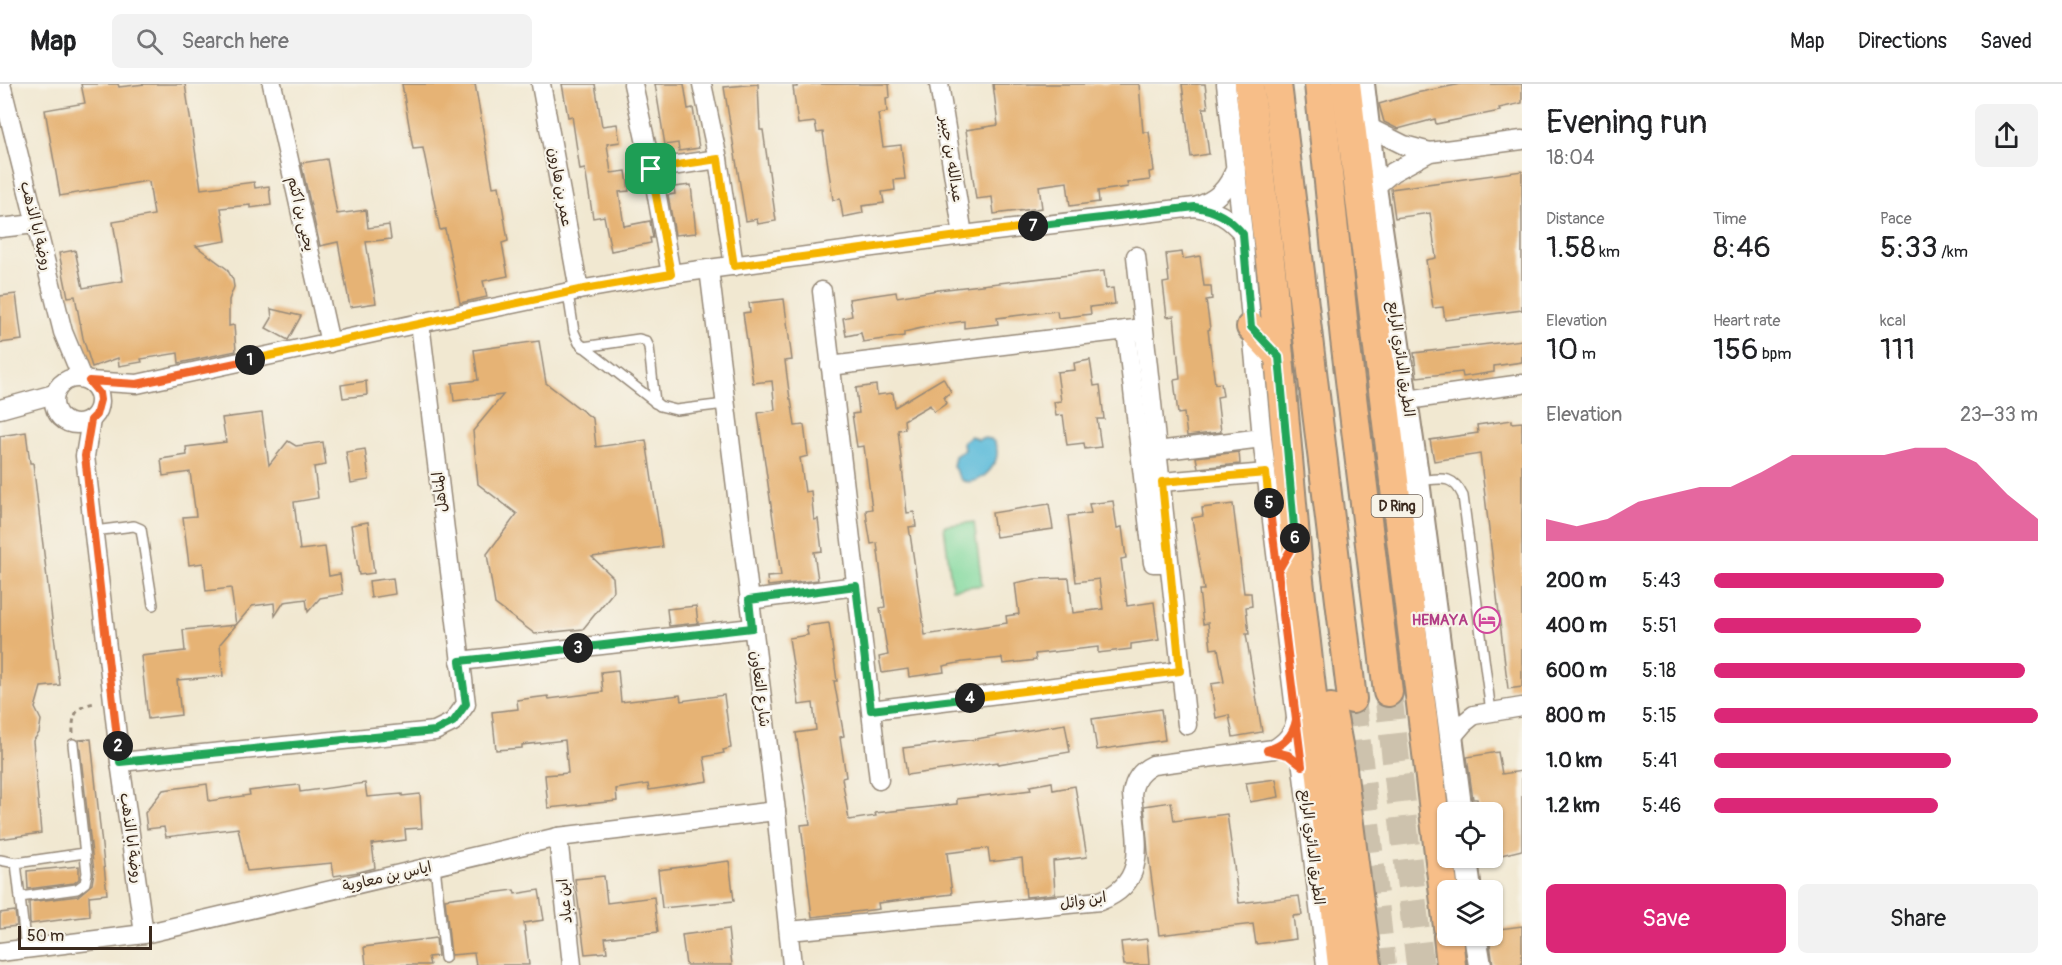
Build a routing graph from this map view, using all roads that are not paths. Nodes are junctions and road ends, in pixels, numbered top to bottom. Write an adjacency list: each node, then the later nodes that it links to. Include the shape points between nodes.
1 (1, 84): 21 (street, روضة ابا الذهب)
2 (272, 84): 34 (street, يحيى بن اكثم)
3 (541, 84): 29 (street, عمر بن هارون)
4 (633, 84): 18 (street)
5 (702, 84): 16 (street)
6 (939, 84): 24 (street, عبدالله بن جبير)
7 (1226, 84): 17 (street, الطريق الدائري الرابع)
8 (1249, 84): 36 (main road)
9 (1277, 84): 66 (main road)
10 (1319, 84): 65 (main road, D Ring)
11 (1346, 84): 37 (main road, D Ring)
12 (1363, 84): 13 (street, الطريق الدائري الرابع)
13 (1368, 127): 15 (street, via 1404,145); 19 (street, الطريق الدائري الرابع)
14 (1522, 140): 15 (street)
15 (1430, 152): 19 (street)
16 (719, 166): 18 (street); 26 (street)
17 (1236, 167): 20 (street, via 1226,189); 23 (street, الطريق الدائري الرابع)
18 (653, 175): 28 (street)
19 (1375, 187): 42 (street, الطريق الدائري الرابع)
20 (1195, 207): 23 (street, via 1217,212); 24 (street)
21 (35, 224): 22 (street); 41 (street, روضة ابا الذهب, via 63,332)
22 (0, 228)
23 (1243, 234): 32 (street, الطريق الدائري الرابع)
24 (963, 235): 26 (street)
25 (1136, 256): 33 (street)
26 (734, 266): 27 (street)
27 (709, 269): 28 (street); 44 (street, شارع التعاون)
28 (671, 274): 29 (street)
29 (574, 291): 31 (street); 35 (lane, via 574,332)
30 (822, 291): 38 (street)
31 (420, 323): 34 (street); 63 (street, المناهل)
32 (1251, 327): 36 (main road); 48 (street, الطريق الدائري الرابع)
33 (1135, 329): 38 (street); 49 (street); 56 (street, via 1153,563)
34 (330, 343): 39 (street)
35 (583, 347): 43 (lane); 43 (lane, via 646,341)
36 (1279, 357): 55 (main road)
37 (1380, 365): 42 (street); 78 (main road, D Ring)
38 (830, 366): 58 (street)
39 (137, 384): 41 (street); 46 (street)
40 (1522, 384): 42 (street)
41 (70, 389): 45 (street); 46 (street, روضة ابا الذهب, via 99,393); 47 (street, via 59,416)
42 (1407, 400): 52 (street, الطريق الدائري الرابع)
43 (655, 403): 44 (lane, via 670,410)
44 (725, 404): 59 (street, شارع التعاون)
45 (9, 407)
46 (95, 414): 47 (street, via 77,425); 50 (street, روضة ابا الذهب)
47 (70, 424): 50 (street, روضة ابا الذهب)
48 (1262, 438): 49 (street); 51 (street, الطريق الدائري الرابع)
49 (1157, 451): 53 (street)
50 (85, 456): 54 (street, روضة ابا الذهب)
51 (1266, 473): 53 (street); 57 (street, الطريق الدائري الرابع)
52 (1418, 481): 67 (street, الطريق الدائري الرابع); 70 (lane, via 1446,478 1463,496)
53 (1162, 482): 56 (street)
54 (94, 531): 60 (lane, via 134,526 141,529); 76 (street, روضة ابا الذهب)
55 (1295, 542): 57 (main road); 62 (main road)
56 (1169, 563): 64 (street)
57 (1278, 571): 71 (street, الطريق الدائري الرابع)
58 (856, 586): 59 (street); 69 (street)
59 (749, 600): 61 (street, شارع التعاون)
60 (153, 605)
61 (752, 628): 63 (street); 81 (street, شارع التعاون)
62 (1307, 645): 99 (main road); 100 (main road, via 1325,686 1335,723)
63 (460, 661): 76 (street, المناهل, via 466,704 453,722 435,731)
64 (1180, 671): 69 (street); 72 (street)
65 (1388, 692)
66 (1352, 699)
67 (1447, 700): 70 (street); 73 (street, الطريق الدائري الرابع)
68 (1522, 707): 70 (street)
69 (871, 710): 79 (street)
70 (1482, 714): 73 (street, via 1464,723)
71 (1296, 720): 75 (street, ابن وائل, via 1285,742); 77 (street, الطريق الدائري الرابع)
72 (1186, 725)
73 (1452, 737): 78 (street); 80 (street, الطريق الدائري الرابع)
74 (73, 744): 83 (lane)
75 (1267, 750): 77 (street, ابن وائل, via 1288,755); 89 (street, ابن وائل, via 1153,765 1138,775 1132,794 1137,858 1126,886 1115,896 1100,901)
76 (120, 762): 90 (street, روضة ابا الذهب)
77 (1302, 766): 98 (street, الطريق الدائري الرابع)
78 (1429, 770): 87 (main road, D Ring)
79 (879, 780)
80 (1460, 802)
81 (776, 811): 82 (street, اياس بن معاوية); 89 (street, شارع التعاون)
82 (558, 837): 86 (street, اياس بن معاوية); 96 (street, ابن عباد)
83 (85, 853): 85 (lane); 88 (lane, via 85,884 77,889)
84 (0, 860): 85 (lane)
85 (16, 863): 88 (lane)
86 (435, 866): 90 (street, اياس بن معاوية); 95 (lane)
87 (1442, 880)
88 (20, 897): 93 (lane)
89 (789, 931): 97 (street, شارع التعاون)
90 (144, 934): 93 (street, اياس بن معاوية)
91 (1449, 946): 101 (main road)
92 (1477, 946): 102 (street)
93 (26, 949): 94 (street, اياس بن معاوية)
94 (0, 952)
95 (445, 958)
96 (572, 965)
97 (792, 965)
98 (1326, 965)
99 (1342, 965)
100 (1366, 965)
101 (1451, 965)
102 (1480, 965)

